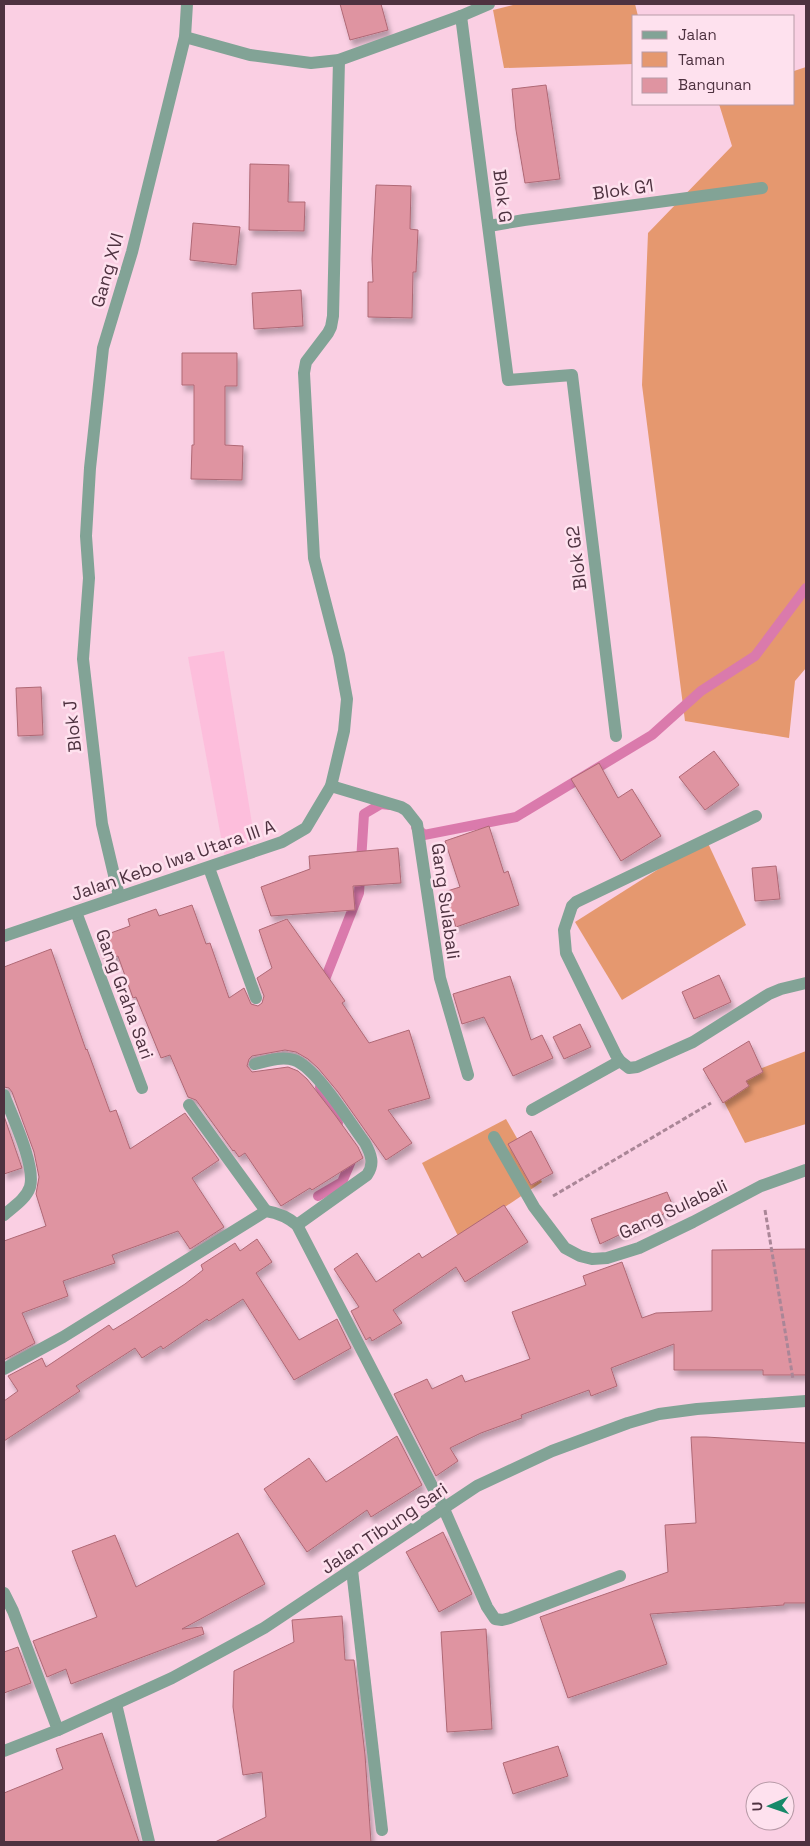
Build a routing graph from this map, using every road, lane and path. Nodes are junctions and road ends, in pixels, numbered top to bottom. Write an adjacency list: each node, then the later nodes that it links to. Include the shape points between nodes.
1 (187, 4): 4 (street, Gang XVI)
2 (489, 4): 3 (street)
3 (461, 16): 5 (street); 7 (street, Blok G)
4 (185, 37): 5 (street, via 250,55 311,63); 9 (street, Gang XVI, via 132,252 103,348 90,468)
5 (339, 60): 11 (street, Jalan Kebo Iwa Utara III A, via 332,326 306,362 304,373 314,558 339,655 346,698 344,731)
6 (762, 188): 7 (street, Blok G1)
7 (489, 226): 8 (street, Blok G, via 508,380)
8 (572, 375): 10 (street, Blok G2)
9 (88, 550): 14 (street, Blok J, via 83,660 102,824)
10 (616, 736)
11 (331, 786): 13 (street, Jalan Kebo Iwa Utara III A, via 306,828 282,842); 21 (street, Gang Sulabali, via 401,807 417,824 440,978)
12 (756, 816): 19 (street, via 572,906 564,930 566,953)
13 (209, 868): 14 (street, Jalan Kebo Iwa Utara III A); 18 (street)
14 (119, 896): 15 (street, Jalan Kebo Iwa Utara III A)
15 (76, 912): 16 (street, Jalan Kebo Iwa Utara III A); 22 (street, Gang Graha Sari)
16 (4, 936)
17 (806, 983): 19 (street, via 769,994 693,1042 637,1067 629,1068)
18 (256, 998)
19 (620, 1061): 26 (street)
20 (255, 1064): 33 (street, via 292,1059 304,1065 371,1155 367,1175)
21 (468, 1075)
22 (142, 1088)
23 (4, 1095): 32 (street, via 28,1159 31,1178 24,1197)
24 (711, 1103): 30 (path)
25 (189, 1105): 31 (street)
26 (532, 1110)
27 (494, 1137): 30 (street, Gang Sulabali)
28 (806, 1170): 29 (street, Gang Sulabali)
29 (761, 1186): 30 (street, Gang Sulabali, via 639,1248 607,1258 586,1257 564,1248); 35 (path)
30 (534, 1207)
31 (266, 1211): 33 (street, via 285,1216); 34 (street, via 63,1337)
32 (4, 1215)
33 (298, 1226): 36 (street)
34 (4, 1369)
35 (801, 1402): 36 (street, Jalan Tibung Sari, via 697,1409 659,1414 628,1423 552,1451 477,1486)
36 (444, 1509): 37 (street, Jalan Tibung Sari); 38 (street, via 495,1619 510,1618)
37 (352, 1570): 40 (street, Jalan Tibung Sari, via 264,1628); 43 (street)
38 (620, 1576)
39 (4, 1593): 41 (street)
40 (116, 1704): 41 (street, Jalan Tibung Sari); 44 (street)
41 (58, 1730): 42 (street, Jalan Tibung Sari)
42 (4, 1751)
43 (382, 1830)
44 (149, 1842)

